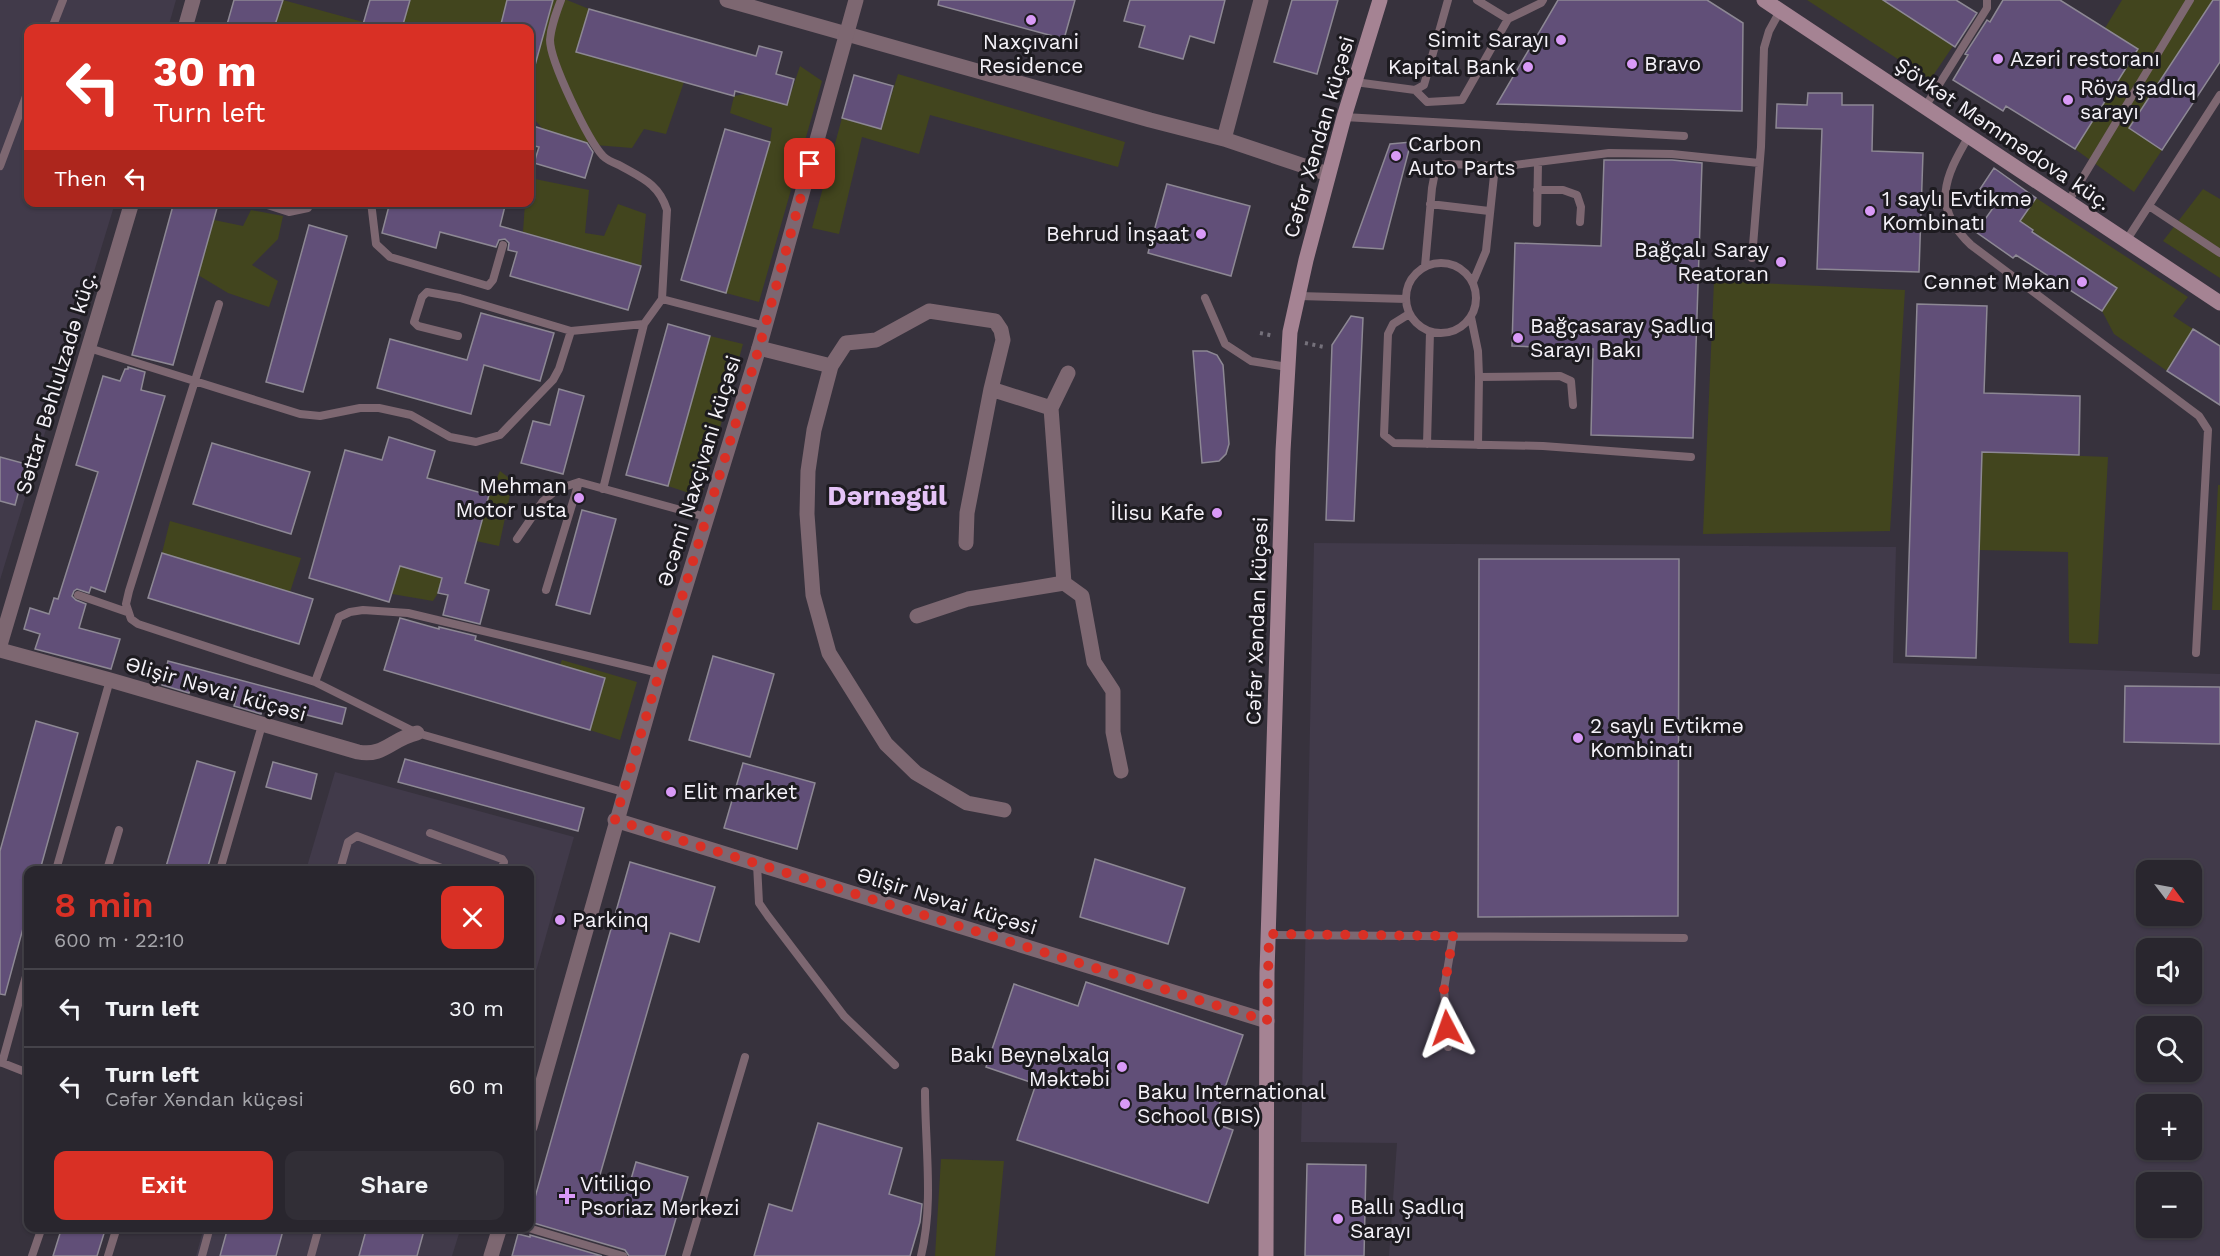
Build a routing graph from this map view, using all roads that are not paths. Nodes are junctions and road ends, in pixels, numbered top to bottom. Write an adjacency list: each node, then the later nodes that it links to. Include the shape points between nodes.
1 (63, 0): 16 (lane)
2 (193, 0): 17 (street)
3 (561, 0): 53 (lane, via 550,42 582,122 603,156 654,185 663,197 667,210)
4 (727, 0): 18 (street)
5 (856, 0): 18 (street, Əcəmi Naxçivani küçəsi)
6 (1261, 0): 28 (street)
7 (1380, 0): 19 (main road, Cəfər Xəndan küçəsi)
8 (1448, 0): 20 (lane, via 1424,85)
9 (1477, 0): 15 (lane)
10 (1543, 0): 15 (lane)
11 (1764, 0): 14 (main road, Şövkət Məmmədova küç.)
12 (1987, 0): 23 (lane, via 1987,8)
13 (2190, 0): 35 (lane)
14 (1780, 11): 23 (main road, Şövkət Məmmədova küç.); 30 (lane, via 1764,48)
15 (1508, 19): 20 (lane, via 1462,100 1427,102)
16 (54, 24)
17 (186, 24)
18 (846, 35): 28 (street); 60 (street, Əcəmi Naxçivani küçəsi)
19 (1355, 82): 20 (lane); 25 (main road, Cəfər Xəndan küçəsi)
20 (1415, 90)
21 (2220, 95): 24 (lane)
22 (24, 102): 31 (lane)
23 (1925, 107): 27 (main road, Şövkət Məmmədova küç.)
24 (2216, 109): 37 (lane)
25 (1344, 117): 26 (lane); 33 (main road, Cəfər Xəndan küçəsi)
26 (1683, 136)
27 (1969, 136): 35 (main road, Şövkət Məmmədova küç.); 89 (lane, via 1952,166 1946,195 1946,209 1958,233 2199,417 2208,430)
28 (1224, 139): 33 (street)
29 (1538, 163): 30 (lane, via 1610,153 1672,154); 32 (lane); 34 (lane)
30 (1759, 163): 48 (lane)
31 (0, 166)
32 (1495, 166): 36 (lane, via 1436,166); 42 (lane)
33 (1328, 174): 51 (main road, Cəfər Xəndan küçəsi)
34 (1538, 190): 43 (lane, via 1563,190 1577,195); 44 (lane)
35 (2068, 202): 45 (main road, Şövkət Məmmədova küç.)
36 (1430, 204): 42 (lane); 49 (lane)
37 (2149, 206): 45 (lane); 47 (lane)
38 (131, 207): 64 (street, Səttar Bəhlulzadə küç.)
39 (274, 207): 40 (lane, via 289,212)
40 (308, 207)
41 (371, 207): 46 (lane, via 376,244 390,257 488,286)
42 (1489, 211): 50 (lane, via 1486,251)
43 (1580, 222)
44 (1536, 223)
45 (2126, 241): 55 (main road, Şövkət Məmmədova küç.)
46 (503, 245)
47 (2220, 253)
48 (1752, 258)
49 (1425, 266): 50 (lane, via 1452,264); 54 (lane, via 1411,279)
50 (1473, 282): 58 (lane, via 1476,300)
51 (1299, 296): 54 (lane); 67 (main road, Cəfər Xəndan küçəsi)
52 (1205, 298): 67 (lane, via 1225,344 1251,361)
53 (662, 299): 59 (lane); 60 (lane)
54 (1406, 299): 57 (lane)
55 (2220, 303)
56 (219, 304): 70 (lane)
57 (1409, 314): 62 (lane); 74 (lane, via 1393,324 1388,334 1384,435 1394,443)
58 (1471, 317): 62 (lane, via 1457,330); 69 (lane)
59 (644, 324): 61 (lane); 78 (lane)
60 (765, 326): 65 (street, Əcəmi Naxçivani küçəsi)
61 (571, 331): 63 (lane, via 427,292 414,322); 70 (lane, via 553,380 500,435 476,442 450,436 411,415 379,408 320,416 300,414)
62 (1430, 332): 74 (lane)
63 (458, 336)
64 (89, 348): 70 (lane); 87 (street, Səttar Bəhlulzadə küç.)
65 (759, 348): 66 (street); 79 (street, Əcəmi Naxçivani küçəsi)
66 (831, 366): 71 (street, via 846,343 876,340 929,311 995,321 1004,340); 97 (street, via 814,430 807,514 813,595 829,653 886,744 916,773 967,803)
67 (1287, 367): 108 (main road, Cəfər Xəndan küçəsi)
68 (1068, 373): 73 (street)
69 (1479, 376): 72 (lane, via 1567,378 1571,381); 75 (lane)
70 (195, 381): 85 (lane, via 129,591)
71 (991, 389): 73 (street); 81 (street, via 967,513)
72 (1573, 405)
73 (1051, 408): 82 (street)
74 (1427, 444): 75 (lane)
75 (1478, 445): 76 (lane)
76 (1691, 457)
77 (579, 482): 78 (lane); 80 (lane, via 558,489 543,501); 83 (lane)
78 (603, 489): 79 (lane)
79 (706, 517): 90 (street, Əcəmi Naxçivani küçəsi)
80 (517, 539)
81 (966, 543)
82 (1064, 582): 86 (street, via 968,599); 95 (street, via 1082,596 1094,662 1113,691 1113,732)
83 (546, 590)
84 (78, 595): 85 (lane)
85 (127, 612): 92 (lane, via 138,624)
86 (917, 616)
87 (0, 645)
88 (0, 650): 91 (street, Əlişir Nəvai küçəsi)
89 (2196, 653)
90 (659, 673): 92 (lane, via 408,613 363,610 339,617); 96 (street, Əcəmi Naxçivani küçəsi)
91 (110, 680): 93 (street, Əlişir Nəvai küçəsi); 102 (lane)
92 (315, 682): 94 (lane)
93 (262, 725): 94 (street, Əlişir Nəvai küçəsi, via 367,754 376,754 404,736); 104 (lane)
94 (417, 733): 96 (lane)
95 (1121, 771)
96 (623, 792): 98 (street, Əcəmi Naxçivani küçəsi)
97 (1004, 810)
98 (615, 820): 101 (street, Əlişir Nəvai küçəsi); 119 (street, Əcəmi Naxçivani küçəsi)
99 (119, 830): 103 (lane)
100 (430, 833): 107 (lane, via 502,859)
101 (757, 864): 112 (street, Əlişir Nəvai küçəsi); 116 (lane, via 759,903 844,1016)
102 (57, 866)
103 (108, 866)
104 (221, 866)
105 (341, 866): 106 (lane, via 348,842 357,836)
106 (436, 866)
107 (502, 866)
108 (1269, 934): 109 (lane); 112 (main road, Cəfər Xəndan küçəsi)
109 (1453, 936): 110 (lane); 113 (lane, via 1444,989)
110 (1684, 938)
111 (24, 983): 115 (lane)
112 (1267, 1021): 134 (main road, Cəfər Xəndan küçəsi)
113 (1448, 1047)
114 (745, 1057): 132 (lane)
115 (1, 1062): 117 (lane)
116 (896, 1065)
117 (24, 1071)
118 (925, 1091): 133 (lane, via 927,1233)
119 (534, 1113)
120 (534, 1230): 131 (lane)
121 (40, 1232): 126 (lane)
122 (115, 1232): 127 (lane)
123 (209, 1232): 128 (lane)
124 (318, 1232): 129 (lane)
125 (498, 1232): 130 (street)
126 (32, 1256)
127 (108, 1256)
128 (202, 1256)
129 (311, 1256)
130 (491, 1256)
131 (623, 1256)
132 (686, 1256)
133 (921, 1256)
134 (1266, 1256)

